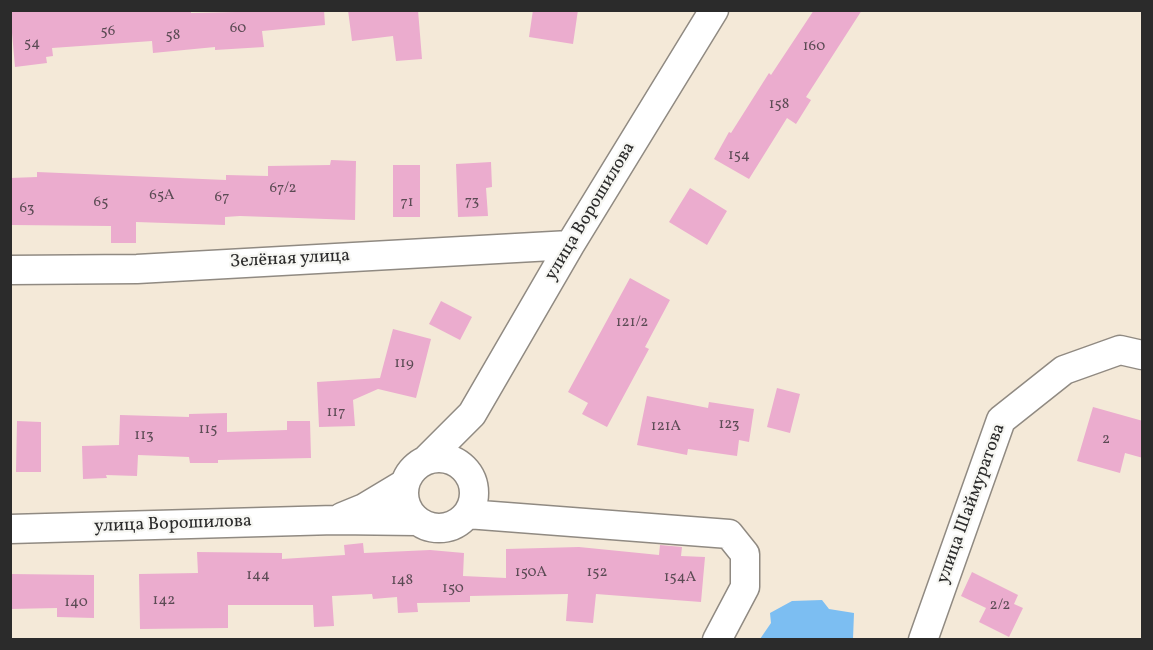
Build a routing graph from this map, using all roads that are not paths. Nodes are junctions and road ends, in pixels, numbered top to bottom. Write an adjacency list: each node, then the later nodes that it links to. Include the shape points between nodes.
1 (714, 10): 2 (street, улица Ворошилова)
2 (570, 245): 3 (street, Зелёная улица, via 137,269); 5 (street, улица Ворошилова)
3 (10, 270)
4 (1143, 355): 14 (street, улица Шаймуратова, via 1120,350 1064,370 1000,420)
5 (472, 414): 6 (street, улица Ворошилова); 7 (street, улица Ворошилова)
6 (427, 459): 7 (street, via 448,458); 8 (street, via 415,466)
7 (469, 475): 9 (street, via 474,495)
8 (404, 484): 10 (street, улица Ворошилова, via 364,508); 11 (street, via 405,504)
9 (467, 514): 11 (street, via 444,528); 13 (street, via 729,534 745,554 745,587)
10 (335, 519): 11 (street, улица Ворошилова); 12 (street, улица Ворошилова)
11 (417, 521)
12 (10, 530)
13 (717, 639)
14 (922, 639)

